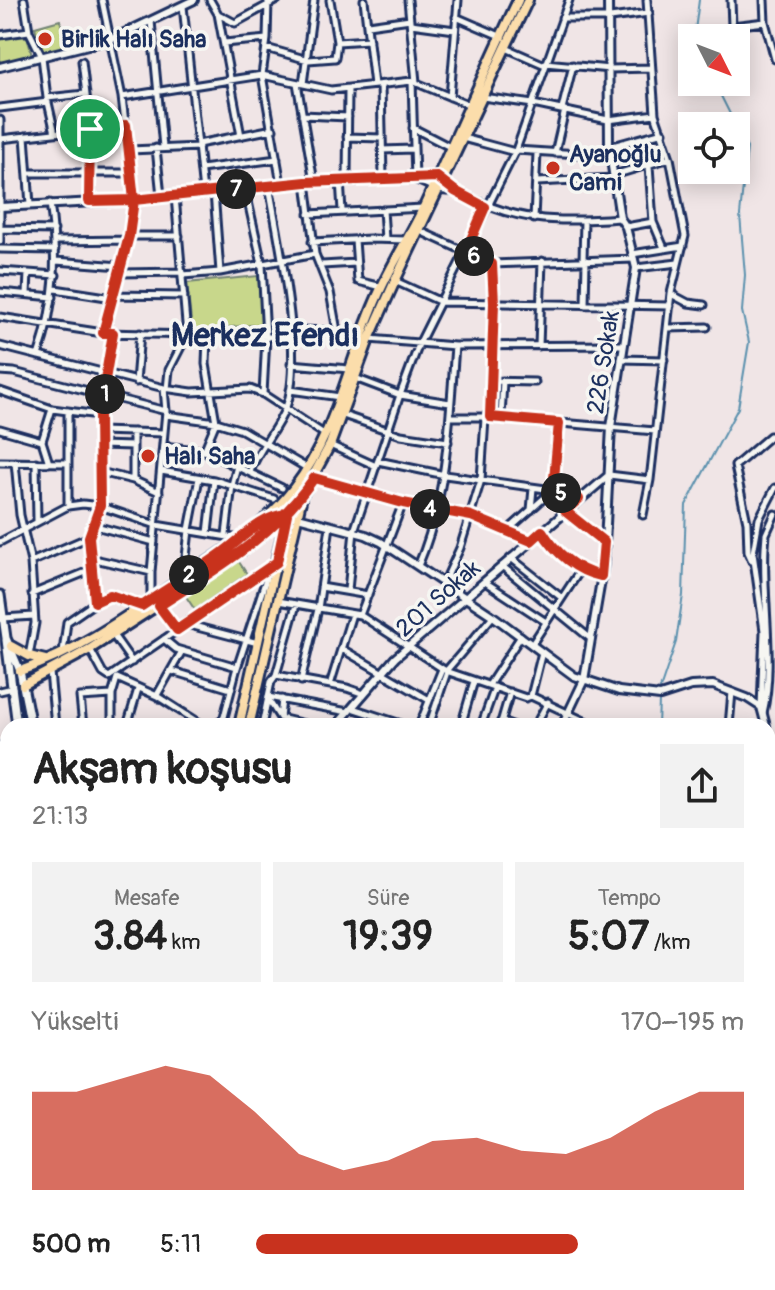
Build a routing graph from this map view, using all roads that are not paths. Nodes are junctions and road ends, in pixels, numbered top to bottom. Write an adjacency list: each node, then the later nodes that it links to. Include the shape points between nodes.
1 (24, 0): 29 (street)
2 (102, 0): 32 (street)
3 (210, 0): 20 (street)
4 (277, 0): 18 (street)
5 (316, 0): 41 (street)
6 (330, 0): 35 (street)
7 (364, 0): 27 (street)
8 (408, 0): 25 (street)
9 (458, 0): 21 (street)
10 (518, 0): 31 (main road)
11 (528, 0): 38 (main road)
12 (569, 0): 22 (street)
13 (608, 0): 23 (street, 226 Sokak)
14 (647, 0): 19 (street)
15 (731, 0): 26 (street, via 732,26)
16 (764, 0): 26 (street)
17 (187, 2): 24 (street); 53 (street)
18 (268, 3): 20 (street, via 235,23); 33 (street)
19 (649, 13): 23 (street); 46 (street)
20 (218, 14): 36 (street)
21 (456, 17): 28 (street); 31 (street)
22 (562, 18): 23 (street); 43 (street)
23 (610, 18): 47 (street, 226 Sokak)
24 (151, 21): 32 (street); 54 (street)
25 (411, 21): 27 (street); 28 (street); 49 (street)
26 (765, 22): 40 (street)
27 (367, 25): 34 (street)
28 (455, 30): 58 (street)
29 (29, 31): 30 (street); 39 (street)
30 (0, 35)
31 (501, 37): 62 (main road)
32 (112, 39): 39 (street); 57 (street)
33 (267, 39): 36 (street); 37 (street)
34 (369, 40): 35 (street); 52 (street)
35 (337, 42): 41 (street, via 335,58)
36 (224, 43): 50 (street)
37 (266, 48): 41 (street); 48 (street)
38 (505, 48): 43 (street); 59 (main road)
39 (42, 57): 45 (street); 60 (street)
40 (775, 59)
41 (308, 60): 51 (street)
42 (82, 61): 56 (street)
43 (545, 64): 44 (street); 61 (street)
44 (573, 65): 47 (street); 64 (street)
45 (0, 67)
46 (651, 68): 47 (street); 65 (street)
47 (610, 69): 69 (street, 226 Sokak)
48 (262, 75): 50 (street); 51 (street); 73 (street)
49 (414, 81): 52 (street); 58 (street); 71 (street)
50 (230, 82): 53 (street); 77 (street)
51 (300, 84): 55 (street); 66 (street)
52 (377, 85): 55 (street); 80 (street)
53 (192, 87): 54 (street); 84 (street)
54 (157, 90): 57 (street); 87 (street)
55 (348, 90): 67 (street)
56 (85, 94): 60 (street); 72 (street)
57 (122, 97): 70 (street)
58 (450, 97): 62 (street)
59 (481, 97): 61 (street); 81 (main road)
60 (47, 100): 63 (street); 75 (street)
61 (533, 104): 64 (street); 91 (street)
62 (470, 105): 85 (main road)
63 (0, 108)
64 (563, 109): 69 (street); 93 (street)
65 (655, 114): 69 (street); 74 (street)
66 (302, 115): 67 (street); 106 (street)
67 (348, 117): 78 (street)
68 (0, 120): 82 (street)
69 (608, 120): 86 (street, 226 Sokak)
70 (126, 125): 72 (street); 79 (street)
71 (413, 128): 85 (street); 88 (street)
72 (90, 129): 75 (street); 83 (street)
73 (273, 129): 77 (street); 96 (street)
74 (663, 132): 86 (street); 95 (street)
75 (55, 133): 76 (street)
76 (25, 136): 82 (street); 100 (street)
77 (241, 136): 84 (street)
78 (347, 137): 80 (street); 105 (street)
79 (128, 138): 83 (street); 89 (street)
80 (382, 138): 90 (street)
81 (463, 138): 91 (street); 108 (main road)
82 (1, 139): 121 (street)
83 (90, 143): 99 (street)
84 (198, 145): 87 (street); 98 (street)
85 (450, 147): 108 (main road)
86 (609, 147): 94 (street, 226 Sokak)
87 (160, 148): 89 (street); 116 (street)
88 (413, 149): 90 (street); 104 (street)
89 (130, 150): 101 (street)
90 (382, 150): 103 (street)
91 (515, 151): 92 (street); 122 (street)
92 (537, 153): 93 (street); 107 (street)
93 (555, 153): 94 (street)
94 (611, 156): 102 (street, 226 Sokak)
95 (670, 158): 97 (street); 144 (street, via 685,227)
96 (277, 159): 98 (street); 109 (street)
97 (649, 166): 102 (street); 130 (street)
98 (201, 169): 114 (street)
99 (88, 172): 100 (street); 101 (street); 118 (street)
100 (28, 173): 120 (street)
101 (132, 173): 117 (street)
102 (614, 176): 107 (street); 127 (street, 226 Sokak)
103 (383, 177): 104 (street); 105 (street)
104 (416, 179): 108 (street)
105 (343, 180): 106 (street); 125 (street)
106 (310, 182): 109 (street); 126 (street)
107 (537, 182): 128 (street)
108 (438, 183): 113 (street); 123 (main road); 134 (main road)
109 (281, 184): 110 (street)
110 (269, 185): 111 (street); 154 (street)
111 (245, 188): 112 (street); 158 (street)
112 (214, 191): 114 (street); 164 (street)
113 (455, 191): 122 (street)
114 (203, 192): 115 (street)
115 (175, 195): 116 (street); 136 (street)
116 (161, 196): 117 (street)
117 (134, 200): 118 (street); 137 (street)
118 (89, 201): 119 (street)
119 (50, 203): 120 (street); 133 (street)
120 (30, 205): 121 (street)
121 (0, 207): 132 (street)
122 (485, 207): 128 (street); 149 (street)
123 (423, 208): 124 (street); 140 (main road)
124 (383, 210): 125 (street); 138 (street)
125 (342, 211): 126 (street)
126 (309, 214): 143 (street)
127 (620, 218): 129 (street); 131 (street, 226 Sokak)
128 (534, 219): 129 (street)
129 (584, 220): 152 (street)
130 (653, 222): 131 (street); 135 (street)
131 (626, 227): 151 (street, 226 Sokak)
132 (0, 229): 133 (street); 141 (street)
133 (54, 230): 142 (street)
134 (420, 231): 149 (street); 169 (main road)
135 (654, 231): 145 (street); 148 (street)
136 (179, 236): 137 (street); 167 (street)
137 (128, 238): 142 (street); 161 (street)
138 (385, 239): 139 (street); 140 (street)
139 (355, 240): 143 (street); 156 (street)
140 (407, 240): 170 (main road)
141 (0, 241)
142 (56, 241): 147 (street)
143 (312, 242): 150 (street)
144 (683, 246): 145 (street); 157 (street)
145 (664, 248): 148 (street)
146 (0, 249): 147 (street)
147 (55, 250): 153 (street)
148 (652, 250): 151 (street)
149 (465, 253): 159 (street); 178 (street)
150 (315, 254): 154 (street); 160 (street)
151 (633, 256): 152 (street); 162 (street, 226 Sokak)
152 (585, 260): 155 (street); 181 (street)
153 (56, 261): 161 (street); 168 (street)
154 (281, 261): 158 (street); 189 (street)
155 (542, 261): 159 (street); 180 (street)
156 (356, 263): 160 (street); 170 (street, via 358,281)
157 (678, 263): 162 (street); 173 (street)
158 (262, 264): 164 (street); 196 (street)
159 (492, 264): 179 (street)
160 (321, 265): 190 (street)
161 (121, 266): 166 (street)
162 (636, 268): 183 (street, 226 Sokak)
163 (0, 271): 165 (street)
164 (220, 272): 167 (street)
165 (28, 273): 168 (street); 174 (street)
166 (119, 273): 167 (street); 175 (street)
167 (183, 273): 176 (street)
168 (56, 275): 171 (street)
169 (395, 281): 178 (street); 198 (main road)
170 (382, 287): 198 (main road)
171 (55, 289): 175 (street); 177 (street)
172 (0, 292): 174 (street)
173 (671, 293): 182 (street); 184 (street)
174 (27, 294): 177 (street)
175 (113, 296): 176 (street); 191 (street)
176 (184, 296): 194 (street)
177 (53, 297): 186 (street)
178 (441, 302): 179 (street); 199 (street)
179 (494, 303): 180 (street); 203 (street)
180 (541, 304): 181 (street); 204 (street)
181 (585, 305): 183 (street)
182 (704, 305)
183 (630, 306): 184 (street); 200 (street, 226 Sokak)
184 (670, 306): 188 (street)
185 (0, 317): 186 (street)
186 (49, 325): 191 (street); 205 (street)
187 (707, 327): 188 (street)
188 (668, 328): 207 (street)
189 (291, 330): 190 (street); 197 (street)
190 (337, 331): 198 (street)
191 (103, 333): 192 (street)
192 (113, 333): 193 (street); 211 (street)
193 (140, 333): 194 (street); 215 (street)
194 (187, 335): 195 (street); 217 (street)
195 (207, 336): 196 (street); 220 (street)
196 (266, 337): 197 (street); 221 (street)
197 (291, 337): 208 (street)
198 (364, 339): 199 (street); 209 (main road); 212 (main road)
199 (419, 344): 202 (street); 222 (street)
200 (623, 345): 204 (street); 206 (street, 226 Sokak)
201 (0, 346): 205 (street)
202 (455, 346): 203 (street); 225 (street)
203 (493, 346): 204 (street); 213 (street)
204 (539, 346)
205 (38, 356): 211 (street)
206 (621, 359): 207 (street); 237 (street, 226 Sokak)
207 (664, 360): 241 (street)
208 (291, 364): 209 (street); 218 (street)
209 (349, 369): 224 (main road)
210 (0, 371): 223 (street)
211 (107, 373): 215 (street); 223 (street)
212 (355, 378): 222 (street); 231 (main road)
213 (492, 381): 214 (street); 233 (street)
214 (503, 381): 216 (street); 234 (street)
215 (136, 382): 217 (street)
216 (535, 382)
217 (165, 389): 220 (street); 229 (street)
218 (290, 390): 224 (street); 226 (street)
219 (0, 391): 227 (street)
220 (210, 392): 221 (street, via 250,389); 235 (street)
221 (263, 394): 226 (street)
222 (400, 395): 225 (street); 240 (street)
223 (104, 397): 229 (street); 230 (street)
224 (340, 397): 244 (main road)
225 (450, 403): 232 (street)
226 (286, 408): 244 (street); 248 (street)
227 (52, 409): 228 (street); 246 (street)
228 (68, 411): 230 (street); 258 (street)
229 (166, 413): 235 (street); 243 (street)
230 (99, 415): 239 (street)
231 (343, 415): 240 (street); 250 (main road)
232 (450, 417): 233 (street); 247 (street)
233 (487, 418): 234 (street); 271 (street)
234 (501, 418): 236 (street)
235 (216, 422): 248 (street); 253 (street)
236 (559, 423): 237 (street); 277 (street)
237 (611, 427): 241 (street); 266 (street, 226 Sokak)
238 (0, 429): 246 (street)
239 (99, 431): 242 (street); 249 (street)
240 (387, 431): 247 (street); 259 (street)
241 (655, 431): 272 (street)
242 (133, 432): 243 (street); 251 (street)
243 (164, 433): 252 (street)
244 (324, 434): 264 (main road)
245 (770, 436): 319 (street, via 735,466)
246 (42, 441): 257 (street)
247 (448, 442): 265 (street)
248 (267, 443): 263 (street); 264 (street)
249 (99, 445): 251 (street); 262 (street)
250 (330, 445): 259 (street); 268 (main road)
251 (133, 446): 269 (street)
252 (163, 446): 253 (street); 261 (street)
253 (204, 451): 260 (street)
254 (0, 462): 255 (street)
255 (15, 462): 256 (street); 299 (street)
256 (36, 462): 257 (street); 294 (street)
257 (49, 463): 258 (street)
258 (68, 463): 284 (street)
259 (377, 464): 265 (street); 279 (street)
260 (237, 466): 263 (street); 273 (street)
261 (161, 471): 267 (street); 278 (street)
262 (100, 472): 269 (street); 285 (street)
263 (250, 472): 274 (street)
264 (306, 472): 289 (main road); 298 (main road)
265 (445, 475): 271 (street); 287 (street)
266 (609, 475): 272 (street); 282 (street, 201 Sokak); 313 (street, 226 Sokak)
267 (199, 478): 270 (street); 300 (street)
268 (314, 478): 279 (street); 280 (main road)
269 (133, 480): 278 (street)
270 (214, 480): 273 (street); 305 (street)
271 (481, 480): 275 (street); 292 (street)
272 (650, 480): 291 (street)
273 (232, 485): 281 (street); 306 (street)
274 (282, 488)
275 (533, 488): 277 (street); 286 (street)
276 (775, 488): 319 (street, via 759,519)
277 (553, 490): 282 (street); 286 (street)
278 (159, 492): 296 (street)
279 (367, 492): 283 (street); 301 (street)
280 (303, 493): 289 (main road); 293 (main road)
281 (274, 499)
282 (579, 499): 288 (street, 201 Sokak)
283 (403, 503): 287 (street); 314 (street)
284 (68, 506): 285 (street); 294 (street)
285 (100, 506): 295 (street); 296 (street)
286 (531, 510): 302 (street)
287 (438, 511): 292 (street); 320 (street)
288 (565, 511): 303 (street, 201 Sokak); 313 (street)
289 (287, 514): 293 (street); 298 (main road); 304 (main road); 312 (main road)
290 (775, 514): 400 (street, via 765,547 772,651 768,703)
291 (643, 515)
292 (471, 516): 302 (street); 329 (street)
293 (297, 517): 297 (street); 339 (main road)
294 (37, 522): 299 (street)
295 (92, 525): 307 (street); 311 (street)
296 (156, 525): 300 (street); 311 (street)
297 (330, 526): 301 (street); 331 (street)
298 (255, 527): 308 (main road)
299 (23, 529): 310 (street); 317 (street)
300 (189, 530): 305 (street); 326 (street)
301 (354, 531): 314 (street); 332 (street)
302 (507, 531): 309 (street)
303 (542, 531): 309 (street, 201 Sokak); 322 (street)
304 (267, 532): 312 (main road); 341 (main road)
305 (208, 533): 306 (street)
306 (226, 535): 308 (street)
307 (89, 537): 315 (street); 317 (street)
308 (241, 539): 326 (main road)
309 (531, 541): 316 (street, 201 Sokak)
310 (0, 542)
311 (154, 542): 324 (street)
312 (281, 542): 318 (main road)
313 (604, 542): 325 (street, 226 Sokak)
314 (387, 546): 320 (street); 336 (street)
315 (90, 558): 323 (street); 324 (street)
316 (511, 558): 321 (street, 201 Sokak); 330 (street)
317 (31, 562): 334 (street)
318 (277, 562): 352 (street); 360 (main road)
319 (753, 564): 400 (street, via 764,631)
320 (418, 566): 329 (street)
321 (502, 566): 328 (street, 201 Sokak); 333 (street)
322 (581, 569): 325 (street); 338 (street)
323 (91, 570): 334 (street); 340 (street)
324 (151, 572): 341 (street)
325 (601, 576): 357 (street, 226 Sokak)
326 (184, 578): 341 (main road)
327 (266, 579): 358 (street)
328 (485, 582): 337 (street, 201 Sokak); 351 (street)
329 (444, 583): 337 (street)
330 (544, 584): 333 (street); 338 (street)
331 (321, 587): 332 (street); 345 (street)
332 (348, 590): 336 (street)
333 (536, 593): 344 (street)
334 (32, 594): 349 (street)
335 (0, 595): 347 (main road)
336 (368, 595): 348 (street)
337 (466, 598): 350 (street); 362 (street, 201 Sokak)
338 (562, 598): 344 (street)
339 (278, 601): 342 (street); 411 (main road)
340 (95, 602): 343 (street, via 110,595); 368 (street, via 67,622)
341 (155, 603): 343 (main road); 353 (street); 354 (main road)
342 (296, 605): 345 (street); 377 (street)
343 (142, 606): 368 (main road)
344 (555, 608): 351 (street); 357 (street)
345 (318, 609): 346 (street); 380 (street)
346 (352, 614): 348 (street); 364 (street)
347 (1, 615): 349 (street); 359 (main road)
348 (360, 615): 362 (street)
349 (34, 616): 367 (street)
350 (493, 616): 355 (street); 372 (street)
351 (546, 622): 361 (street)
352 (186, 624): 353 (street); 358 (street)
353 (177, 630): 356 (street)
354 (113, 635): 363 (main road); 370 (street)
355 (521, 636): 361 (street); 384 (street)
356 (164, 639): 365 (street); 370 (street)
357 (592, 639): 379 (street, 226 Sokak)
358 (246, 640): 360 (street); 371 (street)
359 (8, 642): 367 (main road); 376 (main road)
360 (259, 643): 410 (main road)
361 (532, 644): 366 (street)
362 (408, 647): 372 (street); 375 (street, 201 Sokak)
363 (90, 649): 374 (main road); 378 (street, via 105,675)
364 (342, 649): 375 (street); 383 (street)
365 (182, 651): 371 (street); 373 (street)
366 (542, 652): 379 (street); 394 (street)
367 (29, 656): 369 (main road)
368 (63, 656): 369 (main road)
369 (50, 661): 376 (main road)
370 (132, 662): 378 (street)
371 (237, 667): 387 (street)
372 (445, 670): 381 (street); 397 (street); 417 (street)
373 (172, 671): 387 (street); 393 (street)
374 (50, 672): 382 (main road); 404 (street)
375 (383, 672): 391 (street, 201 Sokak); 397 (street)
376 (15, 673): 382 (main road); 385 (main road)
377 (276, 675): 380 (street); 395 (street)
378 (116, 676): 386 (street); 392 (street)
379 (584, 680): 390 (street, via 660,696 691,686 713,685); 401 (street, 226 Sokak)
380 (301, 681): 383 (street)
381 (474, 681): 384 (street); 418 (street)
382 (23, 685): 385 (main road); 403 (main road)
383 (330, 685): 391 (street)
384 (492, 686): 389 (street); 419 (street)
385 (13, 688): 388 (street); 402 (main road)
386 (138, 689): 393 (street); 407 (street)
387 (231, 689): 409 (street)
388 (0, 691)
389 (510, 692): 394 (street); 420 (street)
390 (732, 692): 400 (street); 424 (street)
391 (364, 694): 399 (street, 201 Sokak)
392 (112, 695): 405 (street, via 80,697); 406 (street)
393 (157, 696): 408 (street)
394 (531, 696): 398 (street)
395 (268, 697): 396 (street); 412 (street); 413 (street)
396 (282, 699): 399 (street); 413 (street)
397 (429, 700): 416 (street)
398 (548, 702): 401 (street); 421 (street)
399 (350, 710): 414 (street, 201 Sokak); 415 (street)
400 (762, 710): 425 (street)
401 (569, 712): 422 (street, 226 Sokak); 423 (street)
402 (16, 718)
403 (29, 718)
404 (54, 718)
405 (84, 718)
406 (112, 718)
407 (129, 718)
408 (191, 718)
409 (223, 718)
410 (241, 718)
411 (251, 718)
412 (264, 718)
413 (280, 718)
414 (343, 718)
415 (373, 718)
416 (422, 718)
417 (431, 718)
418 (463, 718)
419 (483, 718)
420 (502, 718)
421 (539, 718)
422 (566, 718)
423 (580, 718)
424 (730, 718)
425 (764, 718)

